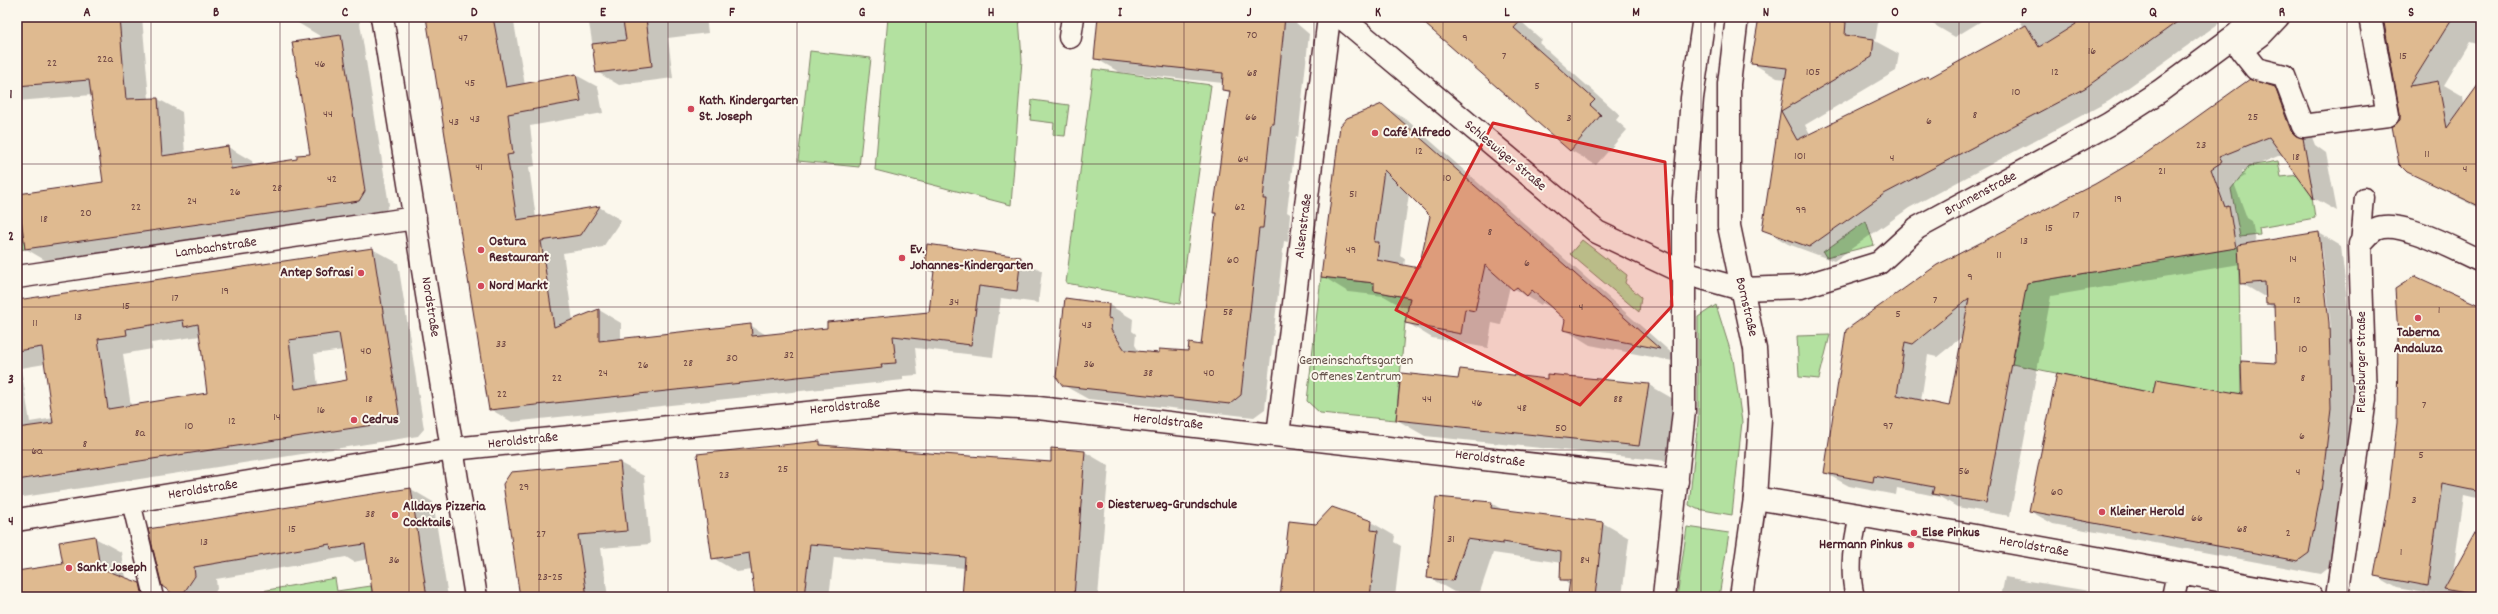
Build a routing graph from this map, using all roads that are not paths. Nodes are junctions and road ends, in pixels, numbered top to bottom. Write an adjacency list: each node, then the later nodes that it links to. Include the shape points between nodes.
1 (382, 17): 10 (street, Nordstraße)
2 (1329, 17): 16 (street, Alsenstraße)
3 (1341, 17): 13 (street, Schleswiger Straße, via 1597,232)
4 (1704, 17): 13 (street, via 1688,150)
5 (1737, 17): 15 (street, Bornstraße, via 1729,84 1729,226)
6 (2254, 17): 15 (street, Brunnenstraße, via 2237,34 2160,91 2109,124 1917,228 1879,263 1801,287)
7 (2278, 17): 8 (street, via 2242,50 2256,69 2284,76 2304,126 2388,115)
8 (2370, 17)
9 (2364, 197): 11 (lane, Flensburger Straße)
10 (415, 218): 14 (street, Lambachstraße); 17 (street, Nordstraße)
11 (2360, 244): 12 (street, via 2376,229 2393,227 2406,229); 31 (street, Flensburger Straße, via 2365,399)
12 (2481, 261)
13 (1684, 273): 15 (street, Brunnenstraße); 18 (street, via 1684,411)
14 (17, 277)
15 (1742, 289): 19 (street, Bornstraße, via 1756,349 1760,411)
16 (1278, 435): 17 (street, Heroldstraße, via 1038,408 915,402); 18 (street, Heroldstraße)
17 (453, 449): 20 (street, Heroldstraße); 25 (street, Nordstraße)
18 (1677, 481): 26 (street)
19 (1755, 498): 21 (street, Heroldstraße); 27 (street, Bornstraße)
20 (131, 502): 22 (street, Heroldstraße); 24 (lane)
21 (1859, 514): 23 (street, Heroldstraße); 28 (lane, via 1852,548 1852,585)
22 (17, 520)
23 (2178, 573): 29 (street); 30 (street, Heroldstraße)
24 (154, 597)
25 (476, 597)
26 (1664, 597)
27 (1741, 597)
28 (1855, 597)
29 (2173, 597)
30 (2312, 597)
31 (2337, 597)

